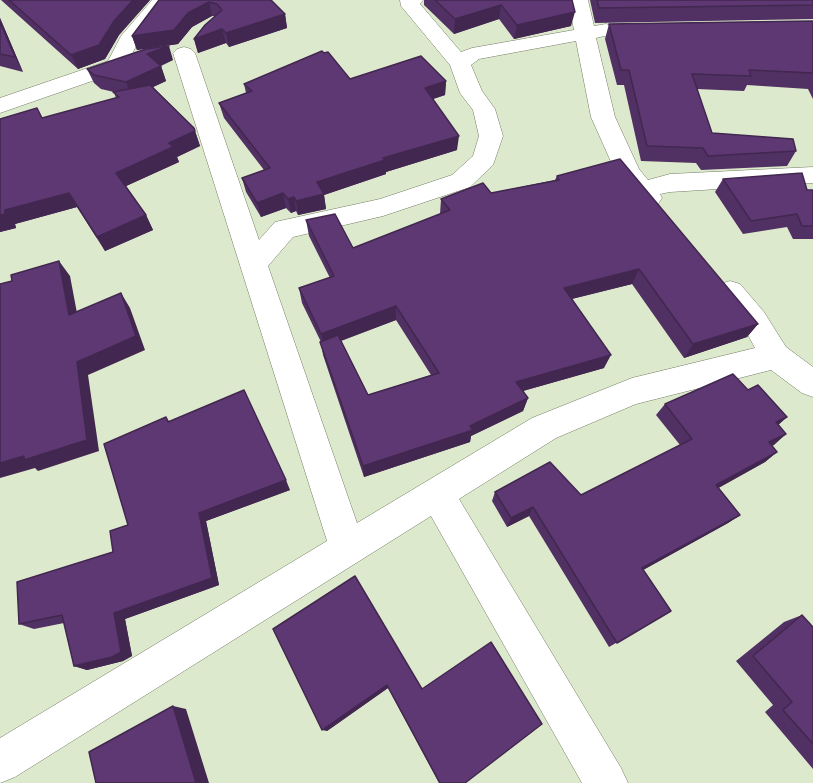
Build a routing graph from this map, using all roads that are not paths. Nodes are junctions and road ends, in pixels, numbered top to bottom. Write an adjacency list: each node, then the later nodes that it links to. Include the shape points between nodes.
1 (162, 0): 6 (street, via 128,40)
2 (414, 0): 7 (street, via 408,2)
3 (578, 0): 5 (street)
4 (622, 29): 5 (street)
5 (586, 31): 7 (street, via 472,54); 10 (street, via 603,117 628,173)
6 (117, 64): 8 (street); 12 (street, via 172,50)
7 (460, 64): 12 (street, via 471,93 484,109 491,136 484,159 461,181 383,207 284,229)
8 (0, 106)
9 (813, 175): 10 (street, via 670,183)
10 (643, 190): 11 (street)
11 (664, 215)
12 (254, 264): 17 (street)
13 (713, 272): 14 (street, via 754,320)
14 (775, 356): 15 (street); 16 (street, via 632,392 544,428)
15 (813, 384)
16 (437, 494): 17 (street); 19 (street)
17 (347, 548): 18 (street)
18 (0, 762)
19 (606, 783)

